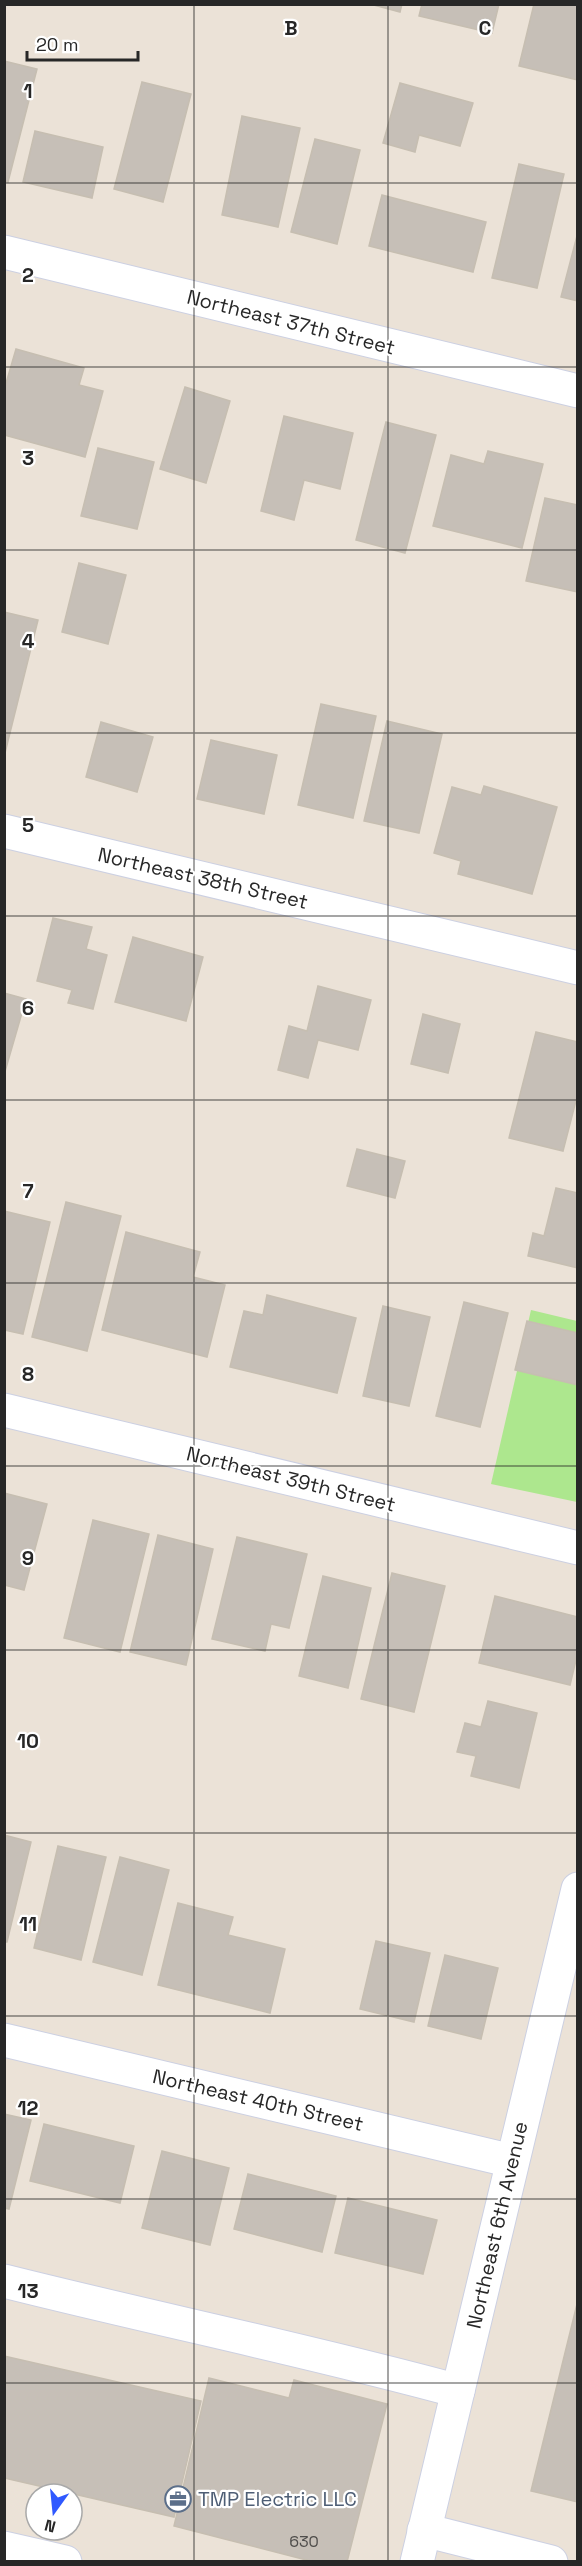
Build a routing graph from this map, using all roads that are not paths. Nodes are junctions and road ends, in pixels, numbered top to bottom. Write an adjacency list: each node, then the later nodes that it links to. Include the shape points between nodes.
1 (4, 252): 2 (street, Northeast 37th Street)
2 (578, 391)
3 (4, 831): 4 (street, Northeast 38th Street)
4 (578, 968)
5 (4, 1410): 6 (street, Northeast 39th Street)
6 (578, 1548)
7 (578, 1889): 9 (street, Northeast 6th Avenue)
8 (4, 2040): 9 (street, Northeast 40th Street)
9 (512, 2161): 11 (street, Northeast 6th Avenue)
10 (4, 2282): 11 (street)
11 (458, 2391): 12 (street, Northeast 6th Avenue)
12 (424, 2530): 15 (street, Northeast 6th Avenue); 16 (street)
13 (4, 2548): 14 (street)
14 (65, 2562)
15 (417, 2562)
16 (551, 2562)

